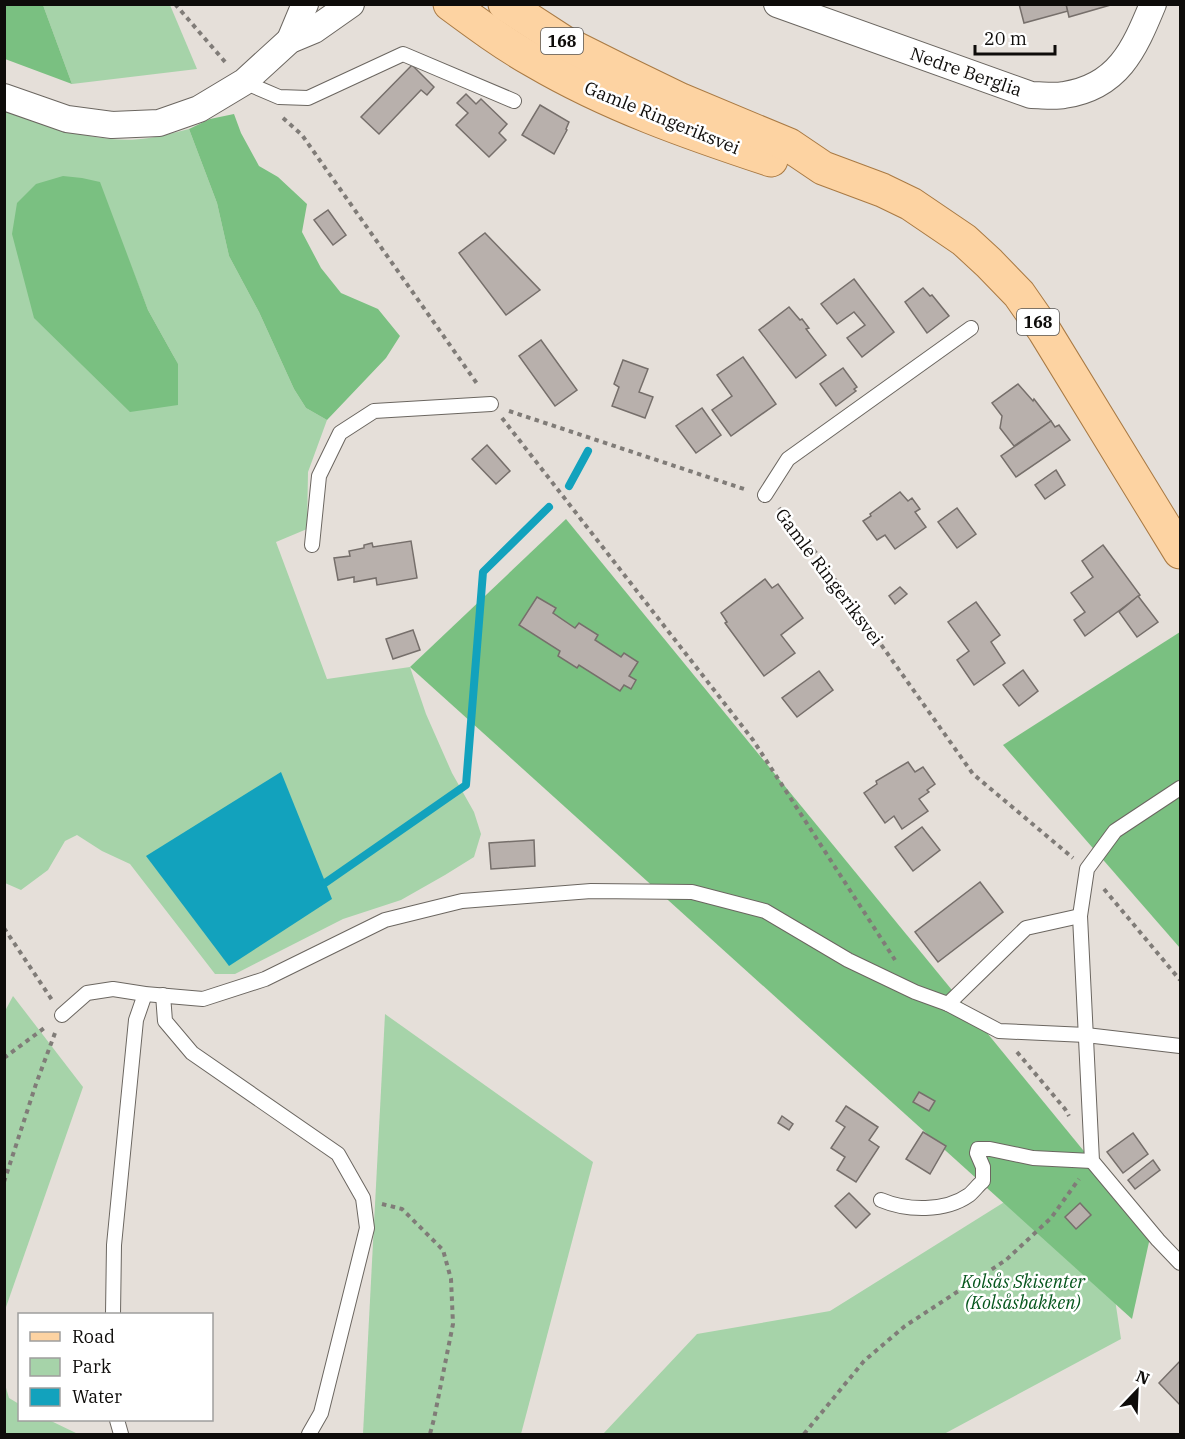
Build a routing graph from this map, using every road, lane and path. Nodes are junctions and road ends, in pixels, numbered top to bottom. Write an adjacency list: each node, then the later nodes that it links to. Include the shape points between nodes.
1 (175, 4): 9 (path)
2 (305, 4): 8 (street)
3 (351, 4): 8 (street, via 314,30)
4 (450, 4): 13 (main road, Gamle Ringeriksvei / 168, via 533,61 621,106 785,164)
5 (505, 4): 13 (main road, Gamle Ringeriksvei / 168, via 565,43 681,100 789,145)
6 (777, 4): 7 (street, Nedre Berglia, via 1031,95 1062,96 1090,89 1109,78 1132,51)
7 (1153, 4)
8 (290, 40): 9 (street)
9 (244, 82): 10 (street, via 199,110 159,123 112,125 67,119); 11 (lane, via 279,97 308,98 403,54)
10 (4, 97)
11 (514, 101)
12 (277, 112): 15 (path, via 302,135)
13 (823, 168): 18 (main road, Gamle Ringeriksvei / 168, via 882,190 927,214 964,240 1011,286 1072,374)
14 (971, 328): 16 (lane, via 788,459)
15 (491, 404): 16 (path, Gamle Ringeriksvei); 17 (lane, via 374,411 340,433 319,476); 24 (path, via 753,740)
16 (765, 495): 20 (path, Gamle Ringeriksvei, via 816,553 973,774)
17 (312, 544)
18 (1180, 552)
19 (1180, 788): 20 (lane, via 1115,831)
20 (1087, 870): 21 (lane); 23 (path, Gamle Ringeriksvei)
21 (1080, 916): 27 (lane, via 1026,928); 30 (lane)
22 (4, 928): 28 (path)
23 (1180, 980)
24 (915, 992): 26 (lane, via 848,960 765,911 692,892 591,891 462,901 385,920 265,979 203,999); 27 (lane)
25 (145, 994): 26 (lane); 28 (lane, via 113,989 87,993); 39 (lane, via 136,1020 114,1245)
26 (163, 995): 36 (lane, via 165,1021 192,1053 338,1154)
27 (948, 1004): 29 (lane)
28 (62, 1015): 32 (path); 35 (path)
29 (999, 1031): 30 (lane); 33 (path)
30 (1086, 1035): 31 (lane); 34 (lane)
31 (1180, 1046)
32 (4, 1058)
33 (1070, 1119)
34 (1092, 1161): 37 (lane, via 1033,1158 978,1149 982,1181 971,1194 940,1206 920,1208); 38 (lane); 42 (path, via 1051,1218 1006,1260 905,1326 864,1361)
35 (4, 1182)
36 (363, 1198): 40 (lane, via 367,1228 321,1413); 41 (path, via 402,1209 443,1250 451,1279 453,1324)
37 (881, 1200)
38 (1180, 1263)
39 (113, 1313)
40 (309, 1434)
41 (430, 1434)
42 (804, 1434)

